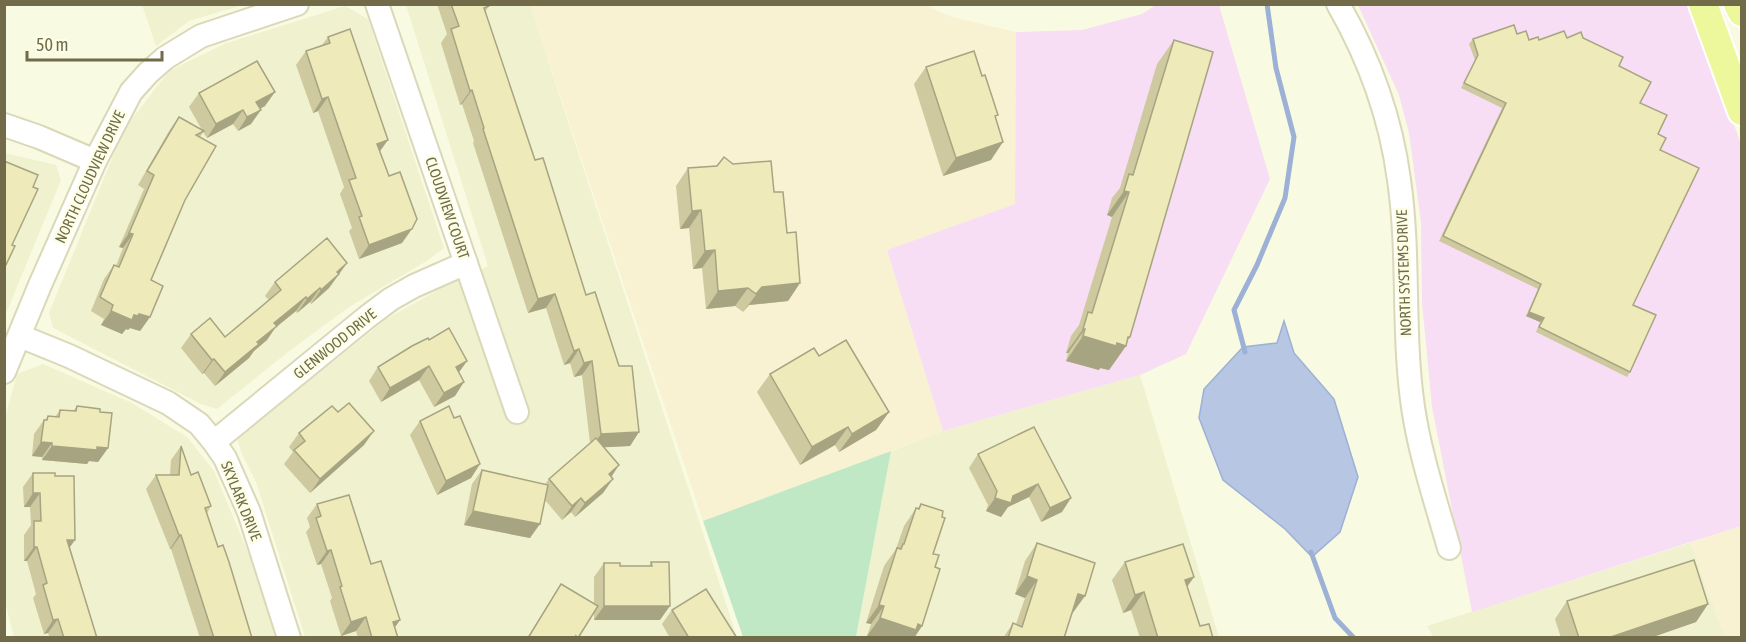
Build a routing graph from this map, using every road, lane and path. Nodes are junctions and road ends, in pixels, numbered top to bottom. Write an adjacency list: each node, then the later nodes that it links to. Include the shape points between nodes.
1 (297, 4): 9 (street, NORTH CLOUDVIEW DRIVE, via 201,36 165,58 131,92)
2 (377, 4): 10 (street, CLOUDVIEW COURT)
3 (1338, 4): 15 (street, NORTH SYSTEMS DRIVE, via 1380,96 1395,155 1405,242 1413,408)
4 (1703, 4): 7 (main road)
5 (1738, 4): 6 (main road)
6 (1742, 12)
7 (1742, 111)
8 (4, 125): 9 (street)
9 (95, 161): 11 (street, NORTH CLOUDVIEW DRIVE)
10 (466, 263): 13 (street, CLOUDVIEW COURT); 14 (street, GLENWOOD DRIVE, via 391,299)
11 (20, 336): 12 (street, NORTH CLOUDVIEW DRIVE); 14 (street, SKYLARK DRIVE, via 168,403 199,424)
12 (4, 372)
13 (517, 412)
14 (214, 442): 16 (street, SKYLARK DRIVE, via 249,512)
15 (1449, 548)
16 (289, 638)

